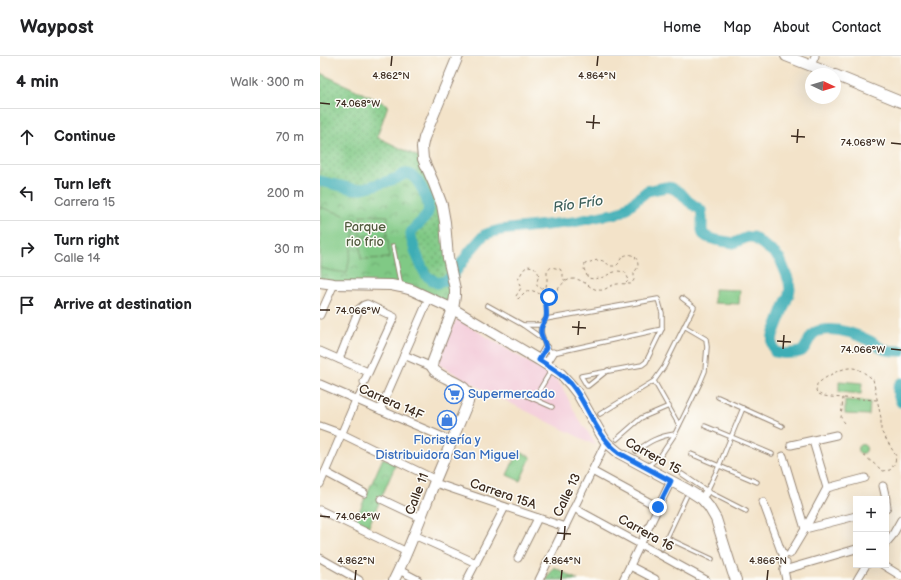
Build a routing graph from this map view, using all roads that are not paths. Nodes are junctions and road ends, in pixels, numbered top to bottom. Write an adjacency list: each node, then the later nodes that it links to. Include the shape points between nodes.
1 (458, 56): 14 (street, via 422,147 423,159 444,211 448,258 454,282)
2 (786, 56): 3 (street)
3 (813, 61): 4 (street)
4 (824, 68)
5 (841, 78): 6 (street)
6 (901, 102)
7 (393, 246): 10 (lane)
8 (320, 282): 9 (street)
9 (334, 284): 10 (street); 15 (street)
10 (401, 287): 11 (street)
11 (429, 298): 14 (street); 24 (street)
12 (682, 298): 18 (lane, via 694,307)
13 (487, 305): 16 (lane)
14 (453, 309): 26 (street, Carrera 15); 27 (street)
15 (320, 314)
16 (523, 325): 17 (lane); 20 (lane)
17 (541, 325): 19 (lane, via 546,319 658,299 662,313); 20 (lane)
18 (684, 326): 30 (lane, via 664,367); 42 (lane, via 706,339 707,347 705,371)
19 (662, 329): 23 (lane); 28 (lane, via 646,362 642,365)
20 (544, 340): 21 (lane)
21 (546, 348): 23 (lane); 26 (street)
22 (320, 351): 25 (street)
23 (553, 353): 26 (street)
24 (404, 356): 27 (street); 40 (street)
25 (339, 359): 29 (street); 29 (street, via 359,309 367,304 394,317)
26 (546, 364): 35 (lane); 53 (street, Carrera 15, via 571,385)
27 (432, 367): 52 (street, Calle 11, via 469,394)
28 (608, 370): 28 (lane, via 595,373 581,376 588,386)
29 (368, 372): 32 (street)
30 (654, 381): 37 (lane); 41 (lane)
31 (320, 384): 36 (street, Carrera 14F)
32 (363, 384): 36 (lane)
33 (521, 393): 35 (lane)
34 (718, 397): 39 (lane)
35 (534, 399): 38 (lane)
36 (356, 400): 40 (street, Carrera 14F); 46 (street)
37 (669, 406): 42 (lane); 50 (lane, via 641,418)
38 (552, 407)
39 (743, 408): 45 (lane); 49 (lane)
40 (380, 410): 52 (street, Carrera 14F)
41 (600, 414)
42 (679, 425): 47 (lane)
43 (320, 426): 46 (street, Carrera 15A)
44 (705, 426): 49 (lane)
45 (782, 426)
46 (342, 434): 62 (street); 67 (street, Carrera 15A)
47 (675, 434): 55 (lane, via 654,440); 61 (lane, via 661,455)
48 (836, 436): 51 (street)
49 (732, 437): 57 (lane); 60 (lane)
50 (617, 439)
51 (813, 441): 54 (street); 71 (street)
52 (452, 442): 67 (street, Calle 11)
53 (606, 442): 61 (street, Carrera 15, via 619,453); 63 (street, Calle 13)
54 (791, 446)
55 (636, 451)
56 (691, 454): 60 (lane)
57 (772, 454)
58 (783, 456): 88 (street)
59 (320, 462): 62 (street)
60 (719, 466): 68 (lane); 74 (lane)
61 (647, 468): 66 (street, Carrera 15)
62 (326, 469): 69 (street); 73 (street)
63 (592, 471): 79 (street); 80 (street, Calle 13)
64 (682, 474): 74 (lane)
65 (864, 478): 71 (street)
66 (671, 481): 72 (street, Carrera 15); 79 (street)
67 (435, 482): 78 (street, Carrera 15A, via 483,497); 84 (street, Calle 11)
68 (758, 482)
69 (320, 484)
70 (882, 486): 75 (street)
71 (827, 488): 88 (street)
72 (687, 493): 74 (street, Carrera 15); 90 (lane)
73 (364, 494)
74 (705, 495): 82 (lane); 116 (street, Carrera 15, via 716,519)
75 (885, 496)
76 (381, 499): 84 (street)
77 (763, 502): 96 (street, via 781,551)
78 (505, 507): 85 (street, Carrera 15A); 100 (street)
79 (658, 507): 92 (street)
80 (574, 508): 87 (street, Calle 13); 92 (street, Carrera 16)
81 (320, 510): 95 (street)
82 (746, 511)
83 (853, 517): 88 (street)
84 (421, 518): 89 (street, Calle 11)
85 (538, 518): 87 (street, Carrera 15A); 98 (street)
86 (900, 522): 91 (street)
87 (565, 527): 112 (street, Calle 13)
88 (806, 529): 96 (street)
89 (414, 535): 95 (street, Calle 11); 100 (street)
90 (666, 538): 93 (lane); 99 (lane)
91 (889, 540)
92 (641, 544): 101 (street); 115 (street, Carrera 16)
93 (662, 548)
94 (853, 550): 102 (street)
95 (407, 552): 105 (street, Calle 11)
96 (786, 554): 102 (street, via 782,559)
97 (320, 558): 108 (street)
98 (518, 558)
99 (712, 558)
100 (476, 563): 111 (street)
101 (630, 566): 107 (street); 113 (street)
102 (785, 567): 117 (street)
103 (864, 568): 118 (street)
104 (888, 568): 106 (street)
105 (399, 570): 109 (street, Calle 11); 110 (street)
106 (901, 576)
107 (646, 578): 114 (street)
108 (359, 580)
109 (394, 580)
110 (418, 580)
111 (467, 580)
112 (539, 580)
113 (624, 580)
114 (655, 580)
115 (706, 580)
116 (736, 580)
117 (786, 580)
118 (857, 580)

